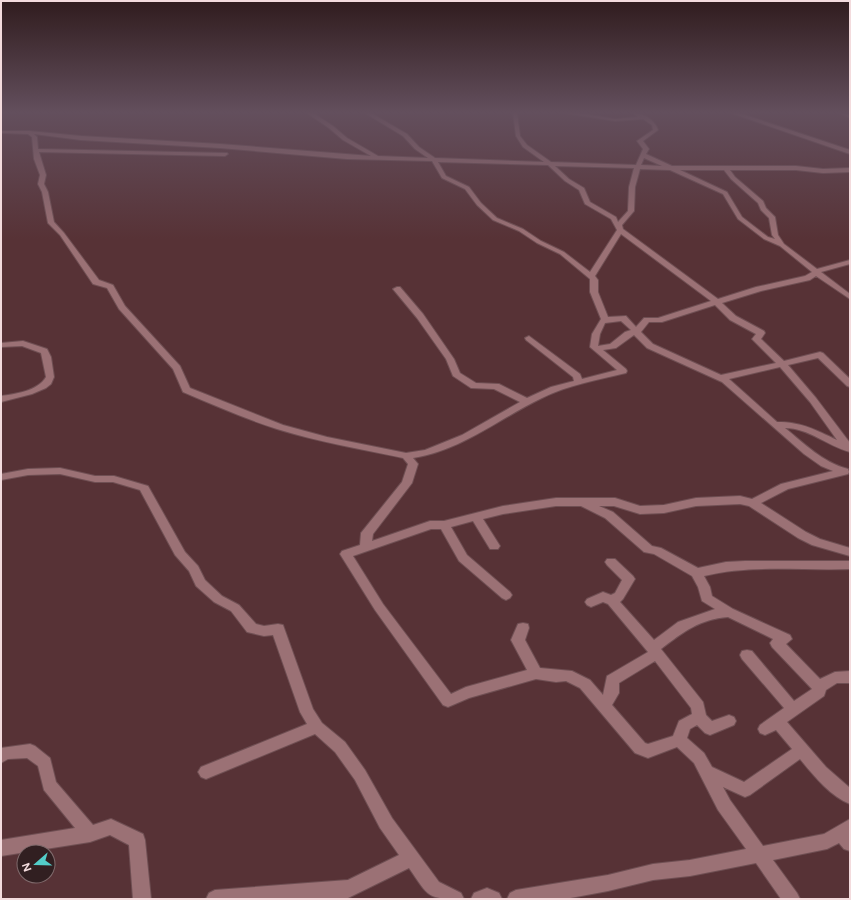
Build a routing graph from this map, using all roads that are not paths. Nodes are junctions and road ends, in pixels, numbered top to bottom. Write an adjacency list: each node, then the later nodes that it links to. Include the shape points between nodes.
1 (37, 155): 37 (street, via 43,175 41,184 51,223 62,234 96,282 110,287 122,307 177,368 186,390 281,427)
2 (256, 155): 8 (street)
3 (321, 155): 8 (street)
4 (373, 155): 9 (street)
5 (427, 155): 10 (street)
6 (538, 155): 11 (street)
7 (643, 155): 12 (street); 13 (street)
8 (345, 157): 9 (street)
9 (376, 157): 10 (street)
10 (434, 160): 11 (street); 20 (street, via 444,177 467,188 495,219 562,253)
11 (548, 162): 12 (street); 16 (street, via 567,180 582,189 587,203 614,218)
12 (637, 166): 13 (street); 16 (street, via 630,196 631,211 619,226)
13 (672, 168): 14 (street); 17 (street, via 725,193 740,218 766,238)
14 (725, 168): 15 (street); 17 (street, via 761,202 763,210 772,217 775,235)
15 (850, 170)
16 (620, 230): 20 (street); 23 (street)
17 (782, 245): 19 (street)
18 (850, 262): 19 (street)
19 (817, 272): 22 (street); 23 (street, via 807,278)
20 (590, 276): 24 (street, via 594,280 594,292)
21 (397, 289): 34 (street, via 420,316 450,359 456,374 474,386 496,386)
22 (850, 297)
23 (717, 302): 25 (street, via 659,320 647,320); 29 (street, via 733,318 761,333 756,339)
24 (605, 320): 25 (street, via 623,318); 28 (street, via 596,334)
25 (637, 331): 28 (street, via 628,334 613,346); 30 (street, via 650,346 664,354)
26 (528, 338): 31 (street, via 577,376)
27 (1, 345): 33 (street, via 23,343 44,351 50,378 46,384 30,392)
28 (596, 349): 31 (street, via 623,371)
29 (783, 364): 30 (street); 32 (street, via 820,355); 36 (street, via 799,381)
30 (721, 378): 35 (street)
31 (579, 383): 34 (street, via 554,389)
32 (850, 384)
33 (1, 400)
34 (527, 402): 37 (street, via 465,437 427,453)
35 (775, 425): 36 (street, via 805,428); 38 (street, via 812,457)
36 (850, 449)
37 (406, 456): 45 (street, via 413,464 406,483 367,533)
38 (847, 470): 41 (street, via 786,486)
39 (1, 477): 65 (street, via 28,472 60,471 95,479 114,479 144,488 181,555 194,569 200,583 218,599 235,608 252,628 264,631 278,630 307,712)
40 (582, 501): 41 (street, via 615,502 640,510 721,500); 42 (street, via 503,510); 49 (street, via 609,515 648,549 657,551)
41 (753, 503): 46 (street, via 802,535)
42 (477, 518): 43 (street); 44 (street)
43 (444, 525): 45 (street, via 430,525); 50 (street, via 463,558)
44 (494, 546)
45 (365, 547): 57 (street, via 346,554 379,608 448,701 466,693)
46 (850, 552)
47 (611, 562): 51 (street, via 629,579 619,596)
48 (850, 565): 49 (street, via 814,567 757,564 728,566)
49 (697, 573): 53 (street, via 706,598)
50 (506, 596)
51 (612, 601): 52 (street, via 603,597); 55 (street)
52 (591, 602)
53 (729, 612): 55 (street, via 718,613 683,625); 59 (street, via 786,639 777,643)
54 (523, 628): 57 (street, via 518,640)
55 (655, 650): 60 (street, via 612,680 612,693); 62 (street, via 698,706)
56 (747, 655): 61 (street)
57 (536, 673): 60 (street, via 572,677 585,684)
58 (850, 677): 59 (street, via 834,678)
59 (819, 687): 61 (street, via 819,692)
60 (605, 706): 67 (street, via 640,748 648,751)
61 (792, 709): 64 (street)
62 (699, 717): 63 (street, via 710,729); 67 (street, via 684,724)
63 (729, 721)
64 (778, 721): 66 (street); 68 (street)
65 (317, 727): 70 (street); 77 (street, via 340,747 360,775 386,823)
66 (765, 729)
67 (679, 740): 71 (street, via 699,758)
68 (802, 750): 71 (street, via 745,790); 72 (street, via 839,790)
69 (1, 756): 73 (street, via 6,753 30,752 45,763 49,785)
70 (206, 772)
71 (706, 772): 76 (street, via 724,805)
72 (850, 797)
73 (90, 834): 75 (street); 78 (street, via 111,827 137,840)
74 (847, 834): 76 (street, via 827,841)
75 (1, 848)
76 (758, 855): 83 (street, via 690,868 652,872 608,883); 84 (street)
77 (411, 858): 79 (street, via 348,888); 80 (street, via 433,888)
78 (142, 899)
79 (215, 899)
80 (455, 899)
81 (480, 899): 82 (street)
82 (493, 899)
83 (516, 899)
84 (791, 899)

